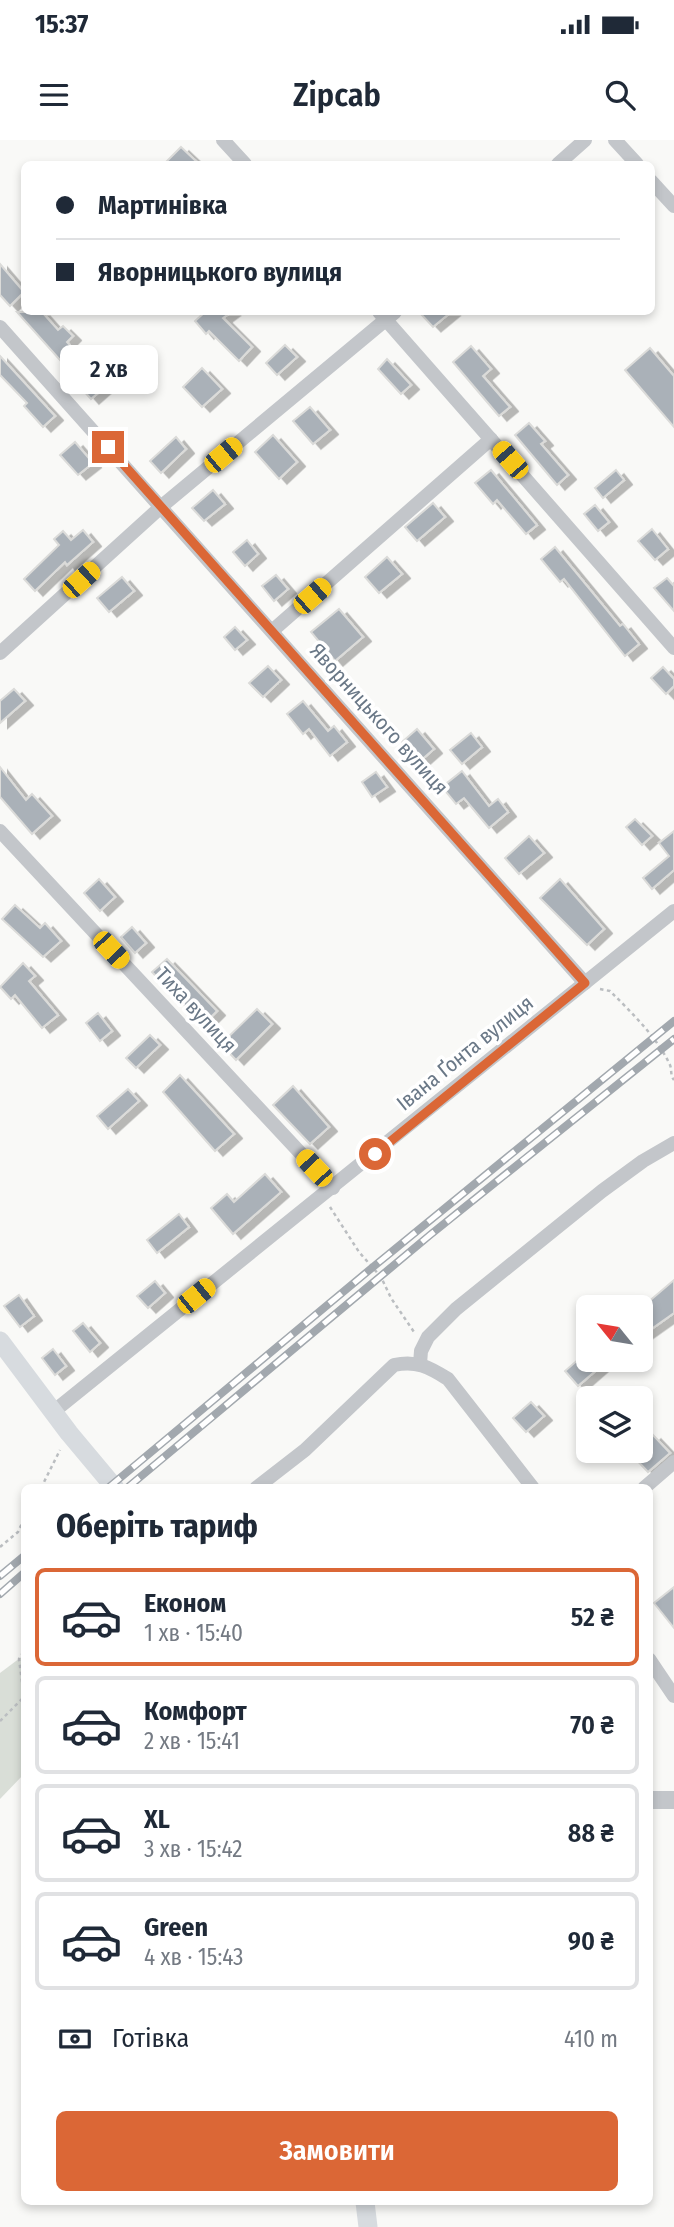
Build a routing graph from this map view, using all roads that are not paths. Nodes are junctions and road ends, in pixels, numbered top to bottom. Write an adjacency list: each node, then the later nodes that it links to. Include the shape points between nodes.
1 (223, 140): 4 (street)
2 (585, 140): 5 (street)
3 (615, 140): 6 (street)
4 (242, 161)
5 (561, 161)
6 (634, 161)
7 (655, 185): 8 (street)
8 (674, 206)
9 (386, 315): 13 (street)
10 (388, 315): 12 (street)
11 (0, 327): 13 (street, Яворницького вулиця)
12 (491, 439): 14 (street); 15 (street)
13 (162, 506): 14 (street, Яворницького вулиця); 16 (street)
14 (272, 631): 19 (street, Яворницького вулиця)
15 (674, 648)
16 (0, 653)
17 (0, 831): 21 (street, Тиха вулиця)
18 (674, 911): 19 (street, Івана Ґонта вулиця)
19 (585, 983): 21 (street, Івана Ґонта вулиця)
20 (674, 1143): 23 (street, via 612,1183 486,1283 428,1337)
21 (333, 1188): 24 (street, Івана Ґонта вулиця)
22 (0, 1341): 24 (main road)
23 (421, 1357): 27 (street, via 394,1365 305,1450); 28 (street, via 448,1379)
24 (53, 1412): 26 (main road)
25 (674, 1462): 29 (street)
26 (111, 1484)
27 (261, 1484)
28 (530, 1484)
29 (649, 1484)
30 (653, 1666): 31 (street)
31 (673, 1694)
32 (653, 1800): 33 (street)
33 (674, 1800)
34 (365, 2205): 35 (main road)
35 (368, 2227)

